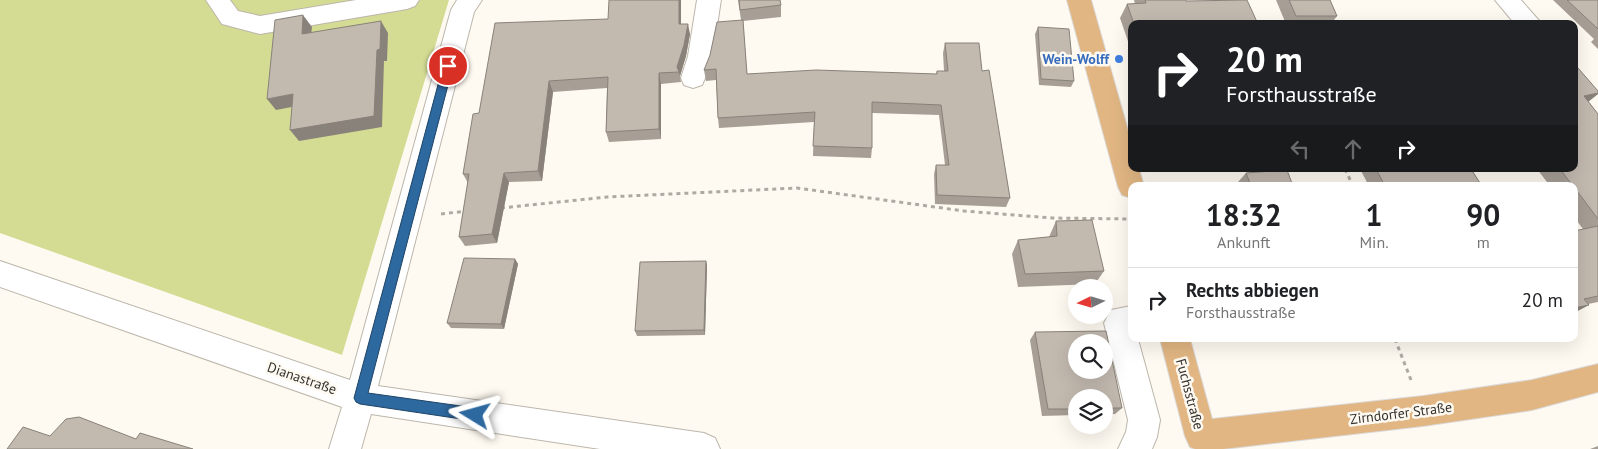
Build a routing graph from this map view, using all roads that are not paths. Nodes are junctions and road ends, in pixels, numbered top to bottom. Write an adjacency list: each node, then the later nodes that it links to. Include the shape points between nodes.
1 (218, 0): 2 (street, via 230,18 260,25)
2 (407, 0)
3 (470, 0): 14 (street, via 462,10)
4 (709, 0): 8 (street)
5 (1079, 0): 9 (main road)
6 (1507, 0): 7 (street)
7 (1526, 20)
8 (693, 78)
9 (1130, 182)
10 (0, 274): 14 (street, Dianastraße)
11 (1128, 319): 18 (street, via 1119,323 1144,420 1141,437)
12 (1175, 342): 15 (main road, Fuchsstraße)
13 (1598, 378): 15 (main road, Zirndorfer Straße, via 1532,395)
14 (360, 398): 16 (street); 17 (street, Dianastraße)
15 (1203, 442)
16 (345, 449)
17 (704, 449)
18 (1134, 449)

